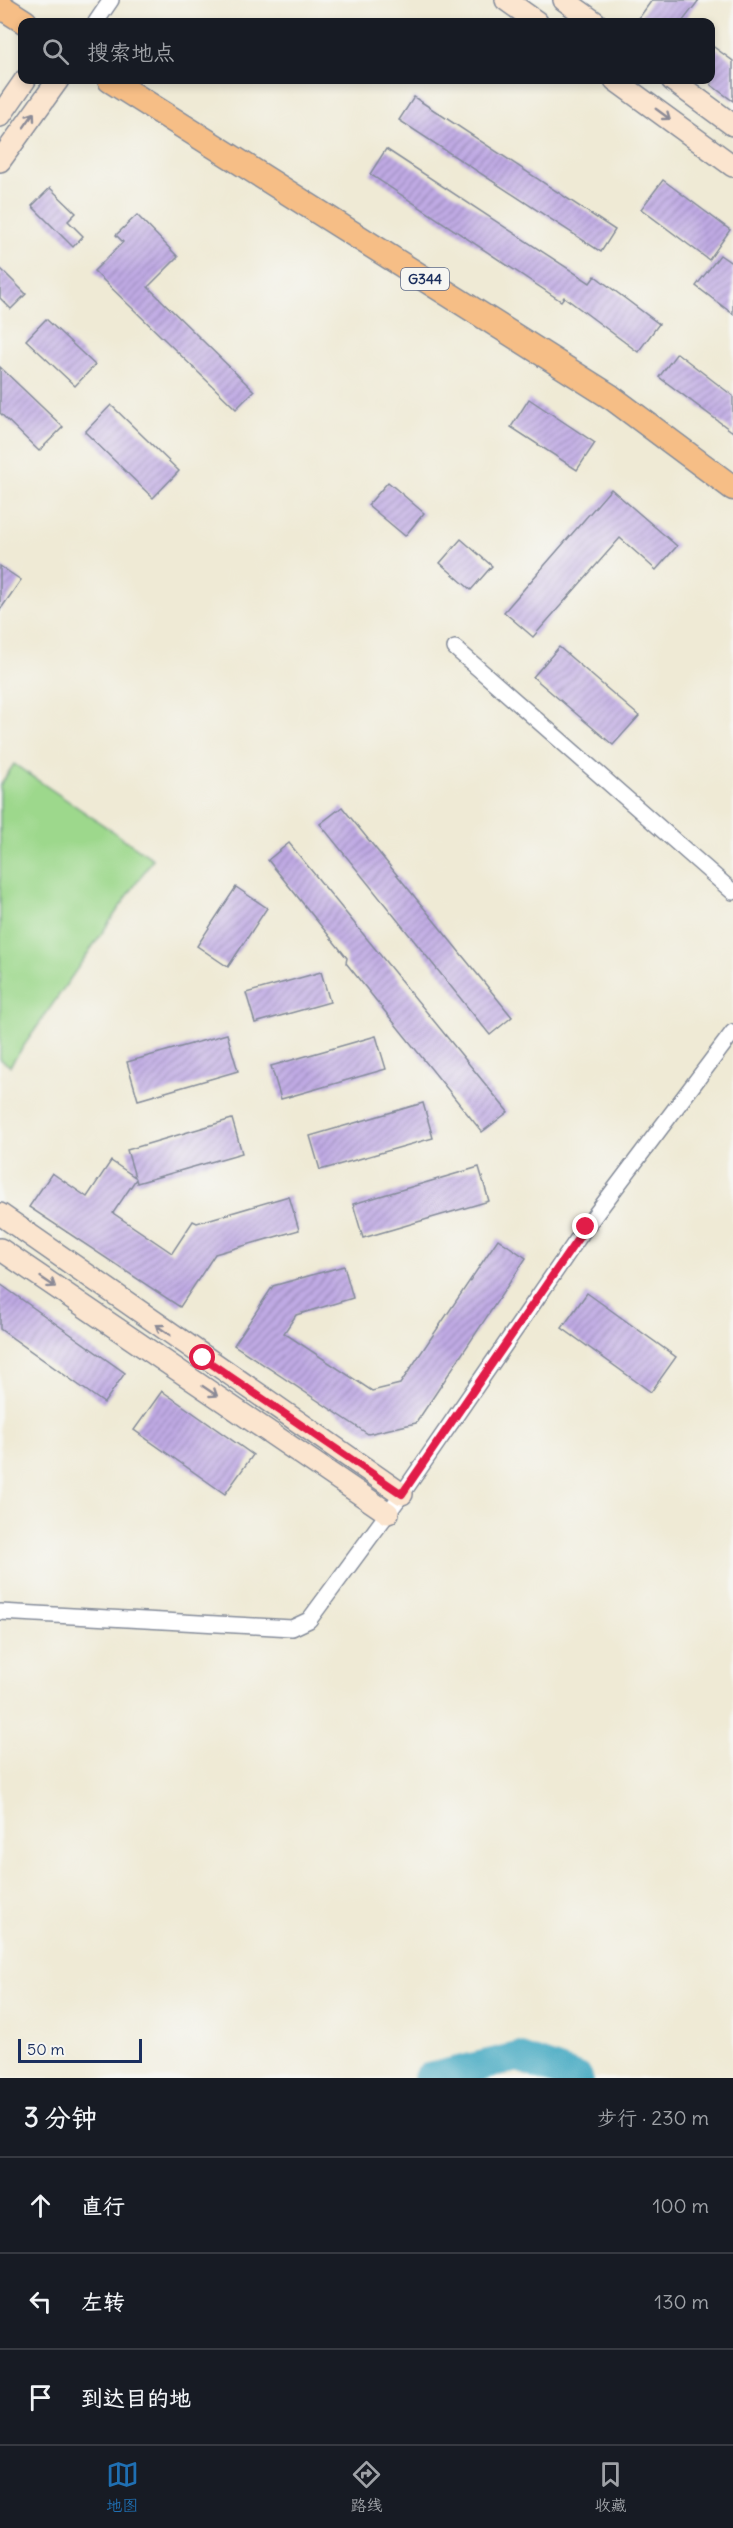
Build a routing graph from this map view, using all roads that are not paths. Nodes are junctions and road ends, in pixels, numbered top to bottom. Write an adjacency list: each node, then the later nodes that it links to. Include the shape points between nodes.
1 (111, 0): 6 (street)
2 (506, 0): 7 (main road)
3 (564, 0): 8 (main road)
4 (0, 6): 5 (main road)
5 (19, 18)
6 (99, 18)
7 (531, 18)
8 (589, 18)
9 (22, 84): 14 (main road)
10 (55, 84): 16 (main road, one-way to 10)
11 (116, 84): 18 (main road, G344, via 611,397)
12 (620, 84): 17 (main road, one-way to 17)
13 (678, 84): 15 (main road)
14 (0, 116)
15 (733, 124)
16 (0, 160)
17 (733, 166)
18 (733, 488)
19 (455, 648): 20 (street)
20 (733, 892)
21 (733, 1032): 24 (street, via 586,1227)
22 (0, 1214): 24 (main road, one-way to 22)
23 (0, 1249): 25 (main road, one-way to 25)
24 (402, 1494): 25 (street)
25 (388, 1513): 26 (street, via 309,1620 292,1628)
26 (0, 1612)

